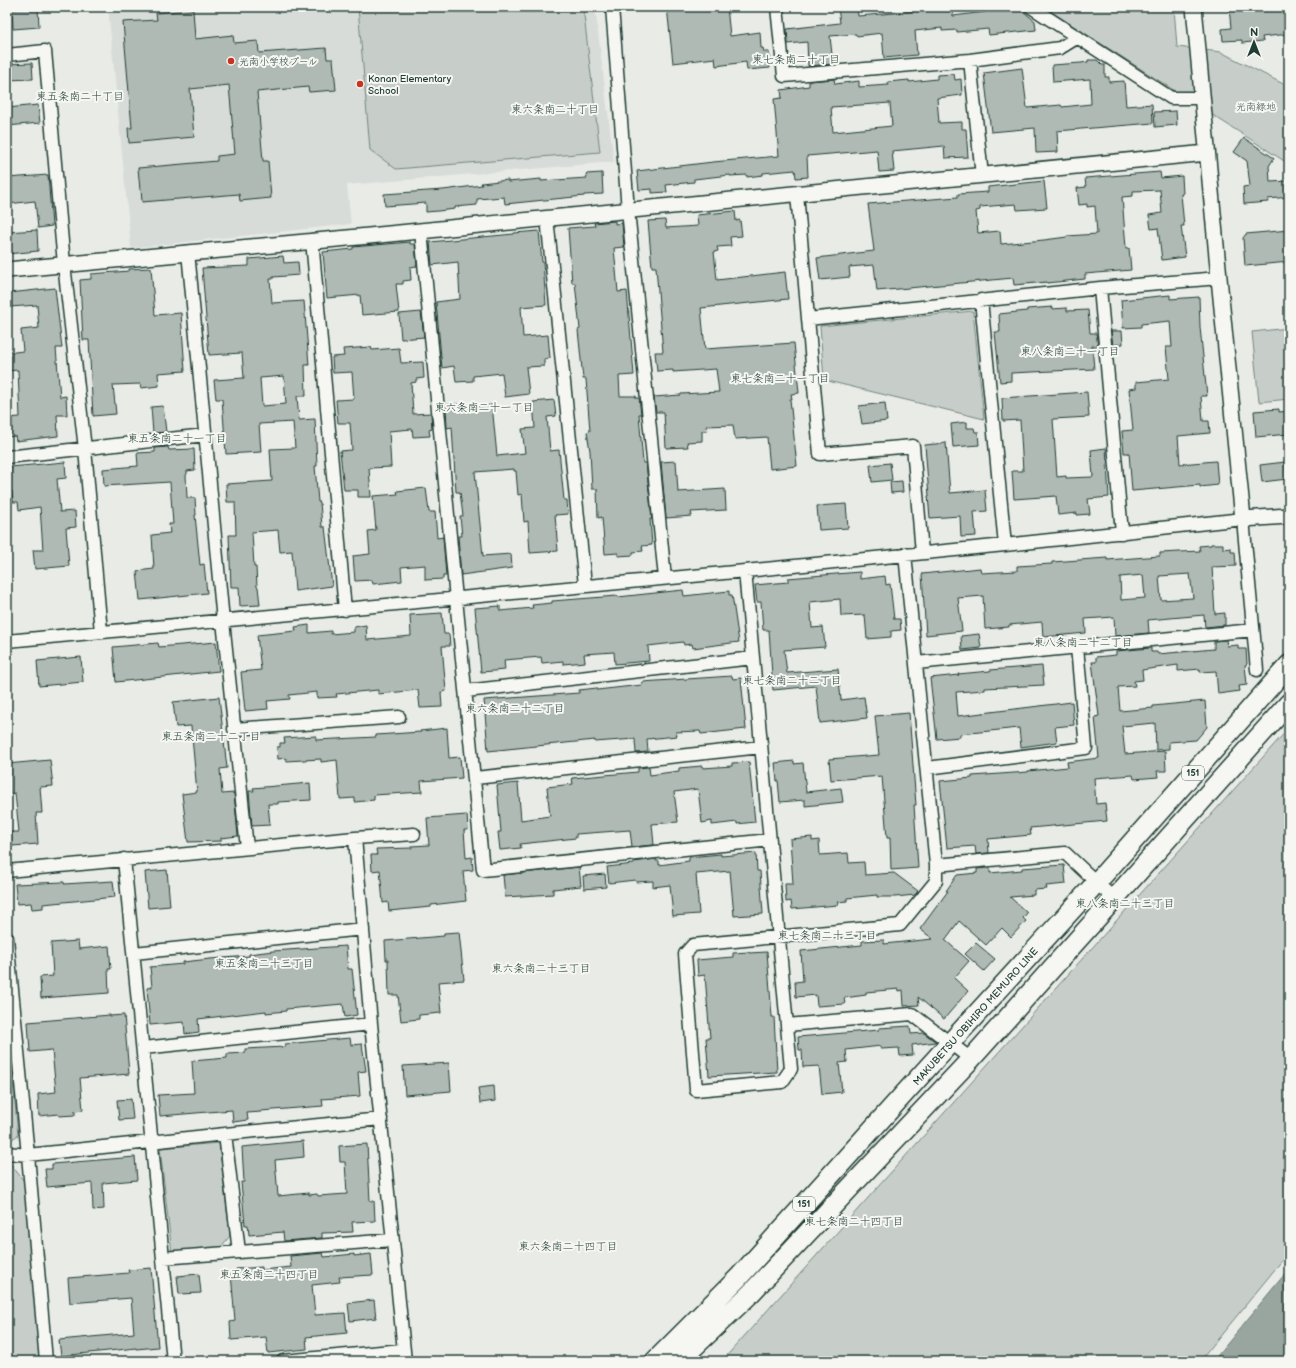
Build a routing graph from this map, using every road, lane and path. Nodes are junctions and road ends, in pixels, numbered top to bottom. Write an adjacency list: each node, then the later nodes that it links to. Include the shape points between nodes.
1 (612, 7): 12 (street)
2 (777, 7): 7 (street, via 784,76)
3 (1031, 7): 5 (street)
4 (1194, 7): 8 (street)
5 (1078, 38): 7 (street, via 1060,48); 8 (street, via 1171,98)
6 (7, 55): 17 (street, via 45,51)
7 (970, 60): 10 (street)
8 (1202, 98): 9 (street)
9 (1207, 153): 10 (street); 19 (street)
10 (982, 176): 11 (street)
11 (797, 194): 12 (street); 22 (street)
12 (628, 210): 13 (street); 33 (street)
13 (547, 218): 14 (street); 34 (street)
14 (421, 230): 15 (street); 35 (street)
15 (312, 240): 16 (street); 36 (street)
16 (188, 252): 17 (street); 23 (street)
17 (64, 264): 18 (street); 24 (street)
18 (7, 270)
19 (1219, 278): 20 (street); 27 (street)
20 (1100, 288): 21 (street); 28 (street)
21 (981, 300): 22 (street); 29 (street)
22 (808, 319): 30 (street, via 820,454 913,446)
23 (205, 435): 24 (street); 37 (street)
24 (85, 448): 25 (street); 39 (street)
25 (7, 457)
26 (1289, 516): 27 (street)
27 (1243, 519): 28 (street); 38 (street)
28 (1122, 533): 29 (street)
29 (1005, 545): 30 (street)
30 (922, 553): 31 (street)
31 (905, 554): 32 (street); 43 (street)
32 (745, 571): 33 (street); 42 (street)
33 (665, 578): 34 (street)
34 (585, 586): 35 (street)
35 (456, 599): 36 (street); 46 (street)
36 (345, 610): 37 (street)
37 (223, 621): 39 (street); 49 (street)
38 (1253, 630): 41 (street); 45 (street)
39 (101, 632): 40 (street)
40 (7, 641)
41 (1077, 647): 43 (street); 51 (street, via 1086,748)
42 (753, 658): 46 (street); 50 (street)
43 (916, 664): 51 (street)
44 (1289, 665): 60 (main road, MAKUBETSU OBIHIRO MEMURO LINE / 151)
45 (1257, 670)
46 (466, 691): 52 (street)
47 (1289, 703): 61 (main road, 151)
48 (400, 717): 49 (street)
49 (234, 729): 56 (street)
50 (761, 747): 52 (street); 55 (street)
51 (927, 768): 58 (street)
52 (475, 778): 55 (street, via 483,870)
53 (414, 834): 54 (street)
54 (355, 838): 56 (street); 62 (street)
55 (770, 840): 63 (street)
56 (247, 848): 57 (street)
57 (124, 859): 59 (street); 65 (street)
58 (936, 865): 60 (street, via 1064,853); 63 (street, via 936,881 900,925)
59 (7, 871)
60 (1097, 882): 61 (street); 68 (main road, MAKUBETSU OBIHIRO MEMURO LINE / 151)
61 (1113, 898): 70 (main road, 151)
62 (363, 929): 65 (street); 66 (street)
63 (779, 937): 67 (street); 67 (street, via 693,945 685,954 696,1090 782,1082 791,1069)
64 (7, 938): 75 (street)
65 (134, 953): 69 (street)
66 (371, 1024): 69 (street); 71 (street)
67 (787, 1025): 68 (street, via 912,1014)
68 (950, 1043): 70 (street); 83 (main road, MAKUBETSU OBIHIRO MEMURO LINE / 151, via 738,1278)
69 (143, 1048): 73 (street)
70 (971, 1059): 84 (main road, 151, via 749,1295)
71 (381, 1119): 72 (street); 76 (street)
72 (225, 1134): 73 (street); 77 (street)
73 (151, 1142): 75 (street); 78 (street)
74 (7, 1154): 75 (street)
75 (28, 1155): 80 (street)
76 (392, 1240): 77 (street); 79 (street)
77 (239, 1252): 78 (street)
78 (163, 1258): 81 (street)
79 (404, 1355): 82 (street)
80 (46, 1361)
81 (173, 1361)
82 (283, 1361)
83 (655, 1361)
84 (679, 1361)

